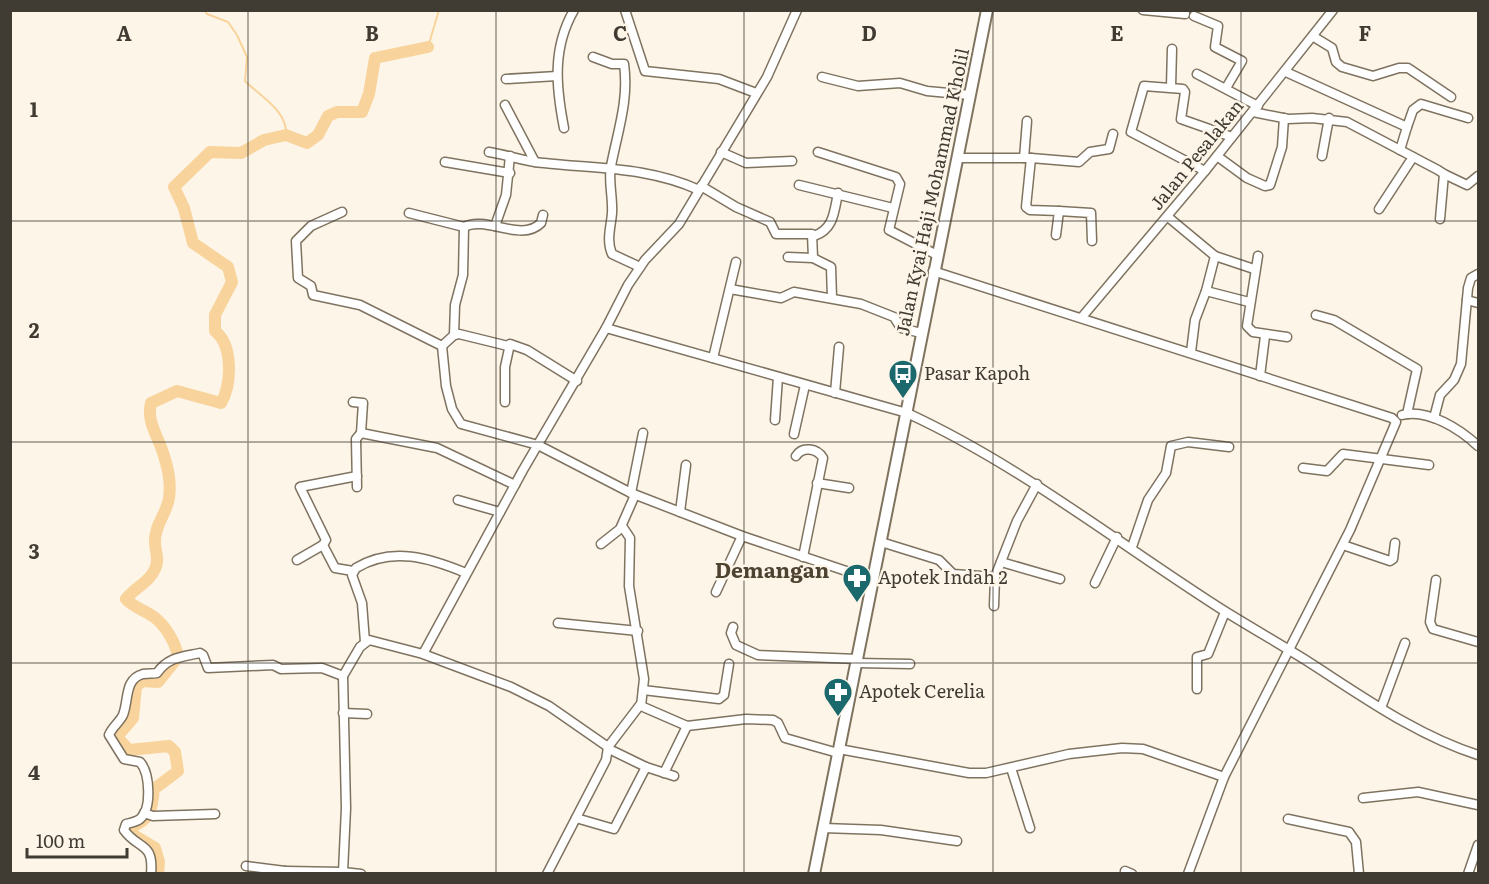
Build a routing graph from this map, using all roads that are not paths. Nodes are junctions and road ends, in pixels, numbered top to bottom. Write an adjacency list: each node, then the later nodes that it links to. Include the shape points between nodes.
1 (574, 10): 14 (street, via 564,27)
2 (625, 10): 10 (street)
3 (797, 10): 19 (street)
4 (987, 10): 20 (main road, Jalan Kyai Haji Mohammad Kholil)
5 (1143, 10): 18 (street, via 1190,15 1218,26 1215,47 1242,61)
6 (1333, 11): 7 (street, Jalan Pesalakan)
7 (1314, 37): 12 (street, Jalan Pesalakan); 21 (street, via 1332,48 1342,67 1373,76 1408,68)
8 (1172, 49): 17 (street)
9 (593, 57): 11 (street)
10 (640, 60): 11 (street); 19 (street, via 645,71 719,79)
11 (624, 64): 45 (street, via 625,105)
12 (1286, 72): 23 (street, Jalan Pesalakan); 29 (street)
13 (1197, 74): 18 (street)
14 (557, 76): 16 (street); 28 (street)
15 (822, 76): 20 (street, via 858,86 900,83 927,91)
16 (506, 79)
17 (1171, 87): 31 (street, via 1185,90 1180,117 1183,120); 46 (street, via 1144,85 1131,131)
18 (1226, 88): 23 (street)
19 (756, 93): 34 (street)
20 (970, 95): 40 (main road, Jalan Kyai Haji Mohammad Kholil)
21 (1451, 97)
22 (505, 105): 44 (street)
23 (1255, 109): 24 (street); 31 (street, Jalan Pesalakan)
24 (1284, 118): 25 (street); 37 (street, via 1282,147 1270,184 1265,186 1247,178)
25 (1329, 118): 32 (street, via 1347,122); 38 (street)
26 (1468, 118): 29 (street, via 1421,104 1413,110)
27 (1027, 121): 41 (street)
28 (564, 128)
29 (1407, 128): 32 (street)
30 (1113, 134): 41 (street, via 1109,149 1090,152 1082,162)
31 (1232, 136): 37 (street, Jalan Pesalakan)
32 (1400, 150): 39 (street)
33 (489, 152): 36 (street)
34 (721, 152): 42 (street, via 746,163); 51 (street)
35 (818, 152): 53 (street, via 896,177 900,184)
36 (510, 156): 44 (street); 47 (street)
37 (1217, 156): 46 (street, Jalan Pesalakan)
38 (1322, 156)
39 (1413, 157): 48 (street); 54 (street)
40 (957, 158): 41 (street); 66 (main road, Jalan Kyai Haji Mohammad Kholil)
41 (1027, 158): 56 (street, via 1026,207)
42 (792, 161)
43 (445, 162): 47 (street)
44 (535, 162): 45 (street)
45 (610, 169): 51 (street, via 669,177); 72 (street, via 613,200 609,247 617,258)
46 (1205, 171): 59 (street, Jalan Pesalakan)
47 (510, 173): 61 (street)
48 (1444, 174): 49 (street, via 1467,185); 60 (street)
49 (1479, 176)
50 (799, 185): 52 (street)
51 (700, 188): 64 (street, via 770,222 776,234); 72 (street, via 674,231)
52 (838, 193): 53 (street); 64 (street, via 831,225)
53 (893, 208): 66 (street, via 889,230)
54 (1380, 209)
55 (342, 212): 89 (street, via 311,226 296,241 298,278 311,286 313,295 360,305)
56 (1059, 212): 63 (street); 65 (street, via 1092,213)
57 (409, 213): 62 (street)
58 (543, 215): 61 (street, via 542,223 531,229)
59 (1168, 217): 67 (street); 83 (street, Jalan Pesalakan)
60 (1440, 219)
61 (495, 226): 62 (street)
62 (464, 227): 86 (street, via 464,275 455,305)
63 (1056, 235)
64 (814, 236): 70 (street)
65 (1092, 241)
66 (937, 255): 74 (main road, Jalan Kyai Haji Mohammad Kholil)
67 (1215, 256): 73 (street); 77 (street)
68 (1258, 256): 73 (street)
69 (788, 257): 70 (street)
70 (813, 258): 78 (street, via 831,267)
71 (736, 262): 76 (street)
72 (640, 267): 84 (street)
73 (1254, 269): 80 (street)
74 (933, 271): 83 (street); 85 (main road, Jalan Kyai Haji Mohammad Kholil)
75 (1479, 274): 79 (street, via 1471,278)
76 (730, 289): 78 (street, via 781,298 794,292); 93 (street)
77 (1206, 291): 80 (street); 92 (street, via 1194,320)
78 (832, 298): 85 (street, via 872,308 897,318 901,328)
79 (1467, 300): 81 (street); 103 (street, via 1461,364 1440,396)
80 (1249, 302): 87 (street, via 1248,330)
81 (1479, 303)
82 (1316, 315): 102 (street, via 1334,320 1417,369)
83 (1082, 318): 92 (street)
84 (606, 328): 93 (street); 96 (street)
85 (921, 333): 101 (main road, Jalan Kyai Haji Mohammad Kholil)
86 (454, 335): 89 (street); 90 (street)
87 (1265, 336): 88 (street); 94 (street)
88 (1287, 337)
89 (441, 346): 109 (street, via 446,386 461,424)
90 (508, 346): 96 (street, via 527,350); 100 (street)
91 (839, 347): 98 (street)
92 (1191, 352): 94 (street)
93 (713, 358): 95 (street)
94 (1260, 376): 105 (street)
95 (778, 377): 97 (street); 104 (street)
96 (577, 381): 109 (street)
97 (805, 385): 98 (street); 108 (street)
98 (835, 393): 101 (street)
99 (353, 402): 107 (street, via 363,403)
100 (505, 402)
101 (907, 413): 119 (street); 130 (main road, Jalan Kyai Haji Mohammad Kholil)
102 (1407, 414): 103 (street); 105 (street)
103 (1434, 418): 110 (street)
104 (775, 420)
105 (1396, 422): 113 (street)
106 (643, 432): 123 (street)
107 (361, 433): 117 (street, via 356,439); 120 (street, via 437,448)
108 (794, 434)
109 (538, 446): 120 (street); 123 (street)
110 (1479, 446)
111 (1229, 447): 135 (street, via 1188,442 1171,446 1166,473 1148,500)
112 (796, 456): 118 (street, via 802,449 822,456)
113 (1379, 460): 115 (street); 116 (street, via 1343,454 1327,471); 134 (street)
114 (686, 465): 126 (street)
115 (1429, 465)
116 (1303, 468)
117 (357, 476): 121 (street); 133 (street, via 300,486 325,535)
118 (817, 483): 122 (street); 136 (street)
119 (1036, 484): 129 (street); 138 (street)
120 (516, 485): 125 (street)
121 (357, 487)
122 (849, 488)
123 (633, 494): 126 (street); 127 (street)
124 (459, 500): 125 (street)
125 (500, 512): 140 (street)
126 (680, 512): 128 (street)
127 (622, 526): 132 (street); 151 (street, via 630,538 629,586)
128 (742, 536): 136 (street); 146 (street)
129 (1117, 537): 135 (street); 145 (street)
130 (881, 542): 141 (street, via 939,560 953,574); 143 (main road, Jalan Kyai Haji Mohammad Kholil)
131 (1395, 543): 134 (street, via 1394,559 1390,561)
132 (601, 544)
133 (323, 545): 137 (street); 139 (street, via 335,568)
134 (1342, 545): 155 (street)
135 (1132, 547): 148 (street)
136 (803, 557): 143 (street)
137 (297, 560)
138 (1001, 562): 141 (street); 142 (street)
139 (353, 571): 140 (street, via 381,557 404,556 435,560); 152 (street, via 362,603)
140 (466, 573): 156 (street)
141 (995, 577): 147 (street)
142 (1060, 579)
143 (873, 580): 157 (main road, Jalan Kyai Haji Mohammad Kholil)
144 (1436, 580): 153 (street, via 1430,622 1433,629)
145 (1095, 583)
146 (716, 592)
147 (994, 606)
148 (1225, 612): 155 (street); 161 (street, via 1208,654 1197,657)
149 (558, 623): 151 (street)
150 (733, 627): 157 (street, via 736,645 758,655)
151 (638, 631): 162 (street)
152 (365, 642): 156 (street, via 375,640); 160 (street)
153 (1479, 642)
154 (1405, 643): 164 (street)
155 (1290, 651): 164 (street); 175 (street)
156 (423, 654): 168 (street, via 536,699)
157 (857, 661): 159 (street); 169 (main road, Jalan Kyai Haji Mohammad Kholil)
158 (729, 664): 162 (street, via 724,695 719,699)
159 (910, 664)
160 (343, 676): 165 (street); 178 (street, via 322,668 281,669 273,665 208,668 200,653 164,663 157,674 143,674 130,683 122,716 109,735 124,759 144,766)
161 (1197, 689)
162 (643, 690): 163 (street)
163 (640, 705): 167 (street); 168 (street)
164 (1381, 708): 170 (street)
165 (344, 713): 166 (street); 188 (street)
166 (367, 714)
167 (687, 726): 169 (street, via 773,720 785,738); 173 (street)
168 (609, 748): 171 (street); 180 (street)
169 (838, 751): 172 (street, via 969,773); 182 (main road, Jalan Kyai Haji Mohammad Kholil)
170 (1479, 755)
171 (646, 767): 173 (street); 180 (street, via 614,829)
172 (1011, 768): 175 (street, via 1093,750 1143,749); 183 (street)
173 (664, 773): 174 (street)
174 (674, 776)
175 (1224, 777): 193 (street)
176 (1363, 798): 177 (street, via 1418,792)
177 (1479, 805)
178 (147, 814): 179 (street); 189 (street, via 126,824 124,830 148,850)
179 (215, 814)
180 (576, 818): 191 (street)
181 (1288, 819): 194 (street, via 1349,832 1356,842)
182 (823, 828): 184 (street, via 881,830); 192 (main road, Jalan Kyai Haji Mohammad Kholil)
183 (1030, 828)
184 (957, 841)
185 (1479, 845): 195 (street)
186 (246, 866): 187 (street)
187 (285, 872): 188 (street)
188 (343, 872): 190 (street)
189 (151, 873)
190 (361, 873)
191 (546, 873)
192 (814, 873)
193 (1188, 873)
194 (1359, 873)
195 (1468, 873)

